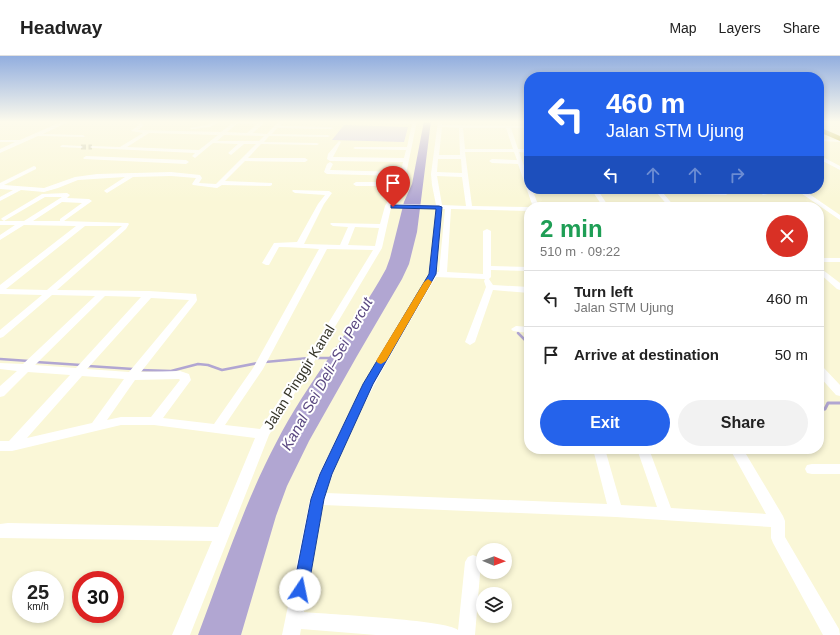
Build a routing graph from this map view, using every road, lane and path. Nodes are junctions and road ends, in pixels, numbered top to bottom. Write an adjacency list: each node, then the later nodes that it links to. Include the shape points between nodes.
1 (122, 148): 12 (street)
2 (164, 148): 12 (street)
3 (205, 148): 14 (street)
4 (236, 148): 16 (street)
5 (254, 148): 20 (street)
6 (335, 148): 22 (street, via 330,159)
7 (398, 148): 10 (street)
8 (436, 148): 17 (street)
9 (515, 148): 13 (street)
10 (408, 149): 22 (street, Jalan Pinggir Kanal)
11 (463, 150): 13 (street); 18 (street)
12 (160, 151): 14 (street)
13 (516, 151): 15 (street); 26 (street)
14 (199, 152): 25 (street)
15 (524, 152)
16 (231, 153)
17 (435, 157): 18 (street); 32 (street)
18 (463, 157): 34 (street)
19 (86, 158): 25 (street)
20 (243, 159): 21 (street); 36 (street)
21 (305, 160)
22 (406, 160): 31 (street, Jalan Pinggir Kanal)
23 (824, 160): 30 (street)
24 (492, 161): 26 (street)
25 (186, 162): 28 (street)
26 (519, 162): 35 (street)
27 (330, 164): 31 (street, via 327,172)
28 (181, 166)
29 (34, 168): 40 (street)
30 (840, 168)
31 (403, 174): 39 (street, Jalan Pinggir Kanal)
32 (434, 174): 34 (street); 51 (street)
33 (132, 175): 36 (street, via 174,172 198,176 194,183 197,185 217,186); 41 (street, via 82,177 44,190); 42 (street)
34 (465, 175): 54 (street)
35 (524, 176)
36 (221, 183): 37 (street)
37 (270, 184)
38 (356, 184): 39 (street)
39 (401, 184): 50 (street, Jalan Pinggir Kanal)
40 (0, 186): 41 (street)
41 (21, 188): 46 (street)
42 (107, 191)
43 (295, 191): 71 (street, via 330,193 321,204)
44 (661, 194): 48 (street)
45 (805, 194): 49 (street)
46 (0, 199)
47 (61, 200): 60 (street, via 89,201); 61 (street, via 67,195 44,195); 63 (street)
48 (668, 202)
49 (816, 202)
50 (390, 206): 51 (street); 67 (street, Jalan Pinggir Kanal)
51 (438, 207): 52 (street); 81 (street)
52 (448, 207): 54 (street); 81 (street)
53 (824, 207): 57 (street)
54 (469, 208): 55 (street)
55 (524, 209)
56 (824, 212): 57 (street)
57 (832, 213): 58 (street); 59 (street)
58 (840, 213)
59 (840, 218)
60 (62, 220)
61 (2, 221): 62 (street)
62 (15, 223): 63 (street); 69 (street)
63 (25, 223): 64 (street); 70 (street)
64 (84, 223): 85 (street); 87 (street, via 126,224)
65 (333, 224): 66 (street)
66 (352, 225): 67 (street); 72 (street)
67 (384, 226): 73 (street, Jalan Pinggir Kanal)
68 (487, 231): 78 (street)
69 (0, 232)
70 (0, 238)
71 (300, 244): 72 (street); 77 (street, via 277,245)
72 (343, 247): 73 (street)
73 (378, 248): 104 (street, Jalan Pinggir Kanal)
74 (323, 249): 103 (street, via 258,369)
75 (824, 260): 76 (street)
76 (840, 260)
77 (266, 262)
78 (488, 268): 79 (street); 82 (street)
79 (524, 269)
80 (824, 273): 84 (street)
81 (438, 274): 82 (street); 111 (street, via 368,384 326,474)
82 (487, 277): 83 (street)
83 (490, 287): 86 (street); 93 (street)
84 (840, 287)
85 (0, 290): 87 (street)
86 (524, 290)
87 (51, 292): 88 (street); 92 (street)
88 (103, 293): 89 (street); 94 (street)
89 (149, 294): 96 (street); 97 (street, via 189,295 194,298)
90 (516, 329): 91 (street)
91 (524, 330)
92 (0, 335)
93 (470, 342)
94 (31, 363): 95 (street); 96 (street); 100 (street)
95 (0, 366)
96 (84, 367): 97 (street); 105 (street)
97 (134, 374): 101 (street, via 185,377 186,380); 102 (street)
98 (824, 374): 99 (street)
99 (840, 392)
100 (0, 393)
101 (154, 421): 102 (street, via 121,422); 103 (street)
102 (94, 428): 105 (street)
103 (217, 428): 104 (street)
104 (263, 434): 116 (street, Jalan Pinggir Kanal)
105 (6, 446)
106 (600, 454): 112 (street)
107 (645, 454): 113 (street)
108 (739, 454): 114 (street)
109 (812, 469): 110 (street)
110 (840, 469)
111 (318, 499): 112 (street); 118 (street)
112 (616, 511): 113 (street)
113 (666, 514): 114 (street)
114 (778, 521): 123 (street, via 778,538)
115 (0, 531): 116 (street)
116 (223, 534): 120 (street, Jalan Pinggir Kanal)
117 (473, 562): 122 (street)
118 (293, 627): 119 (street)
119 (421, 632): 121 (street)
120 (181, 635)
121 (451, 635)
122 (466, 635)
123 (833, 635)

